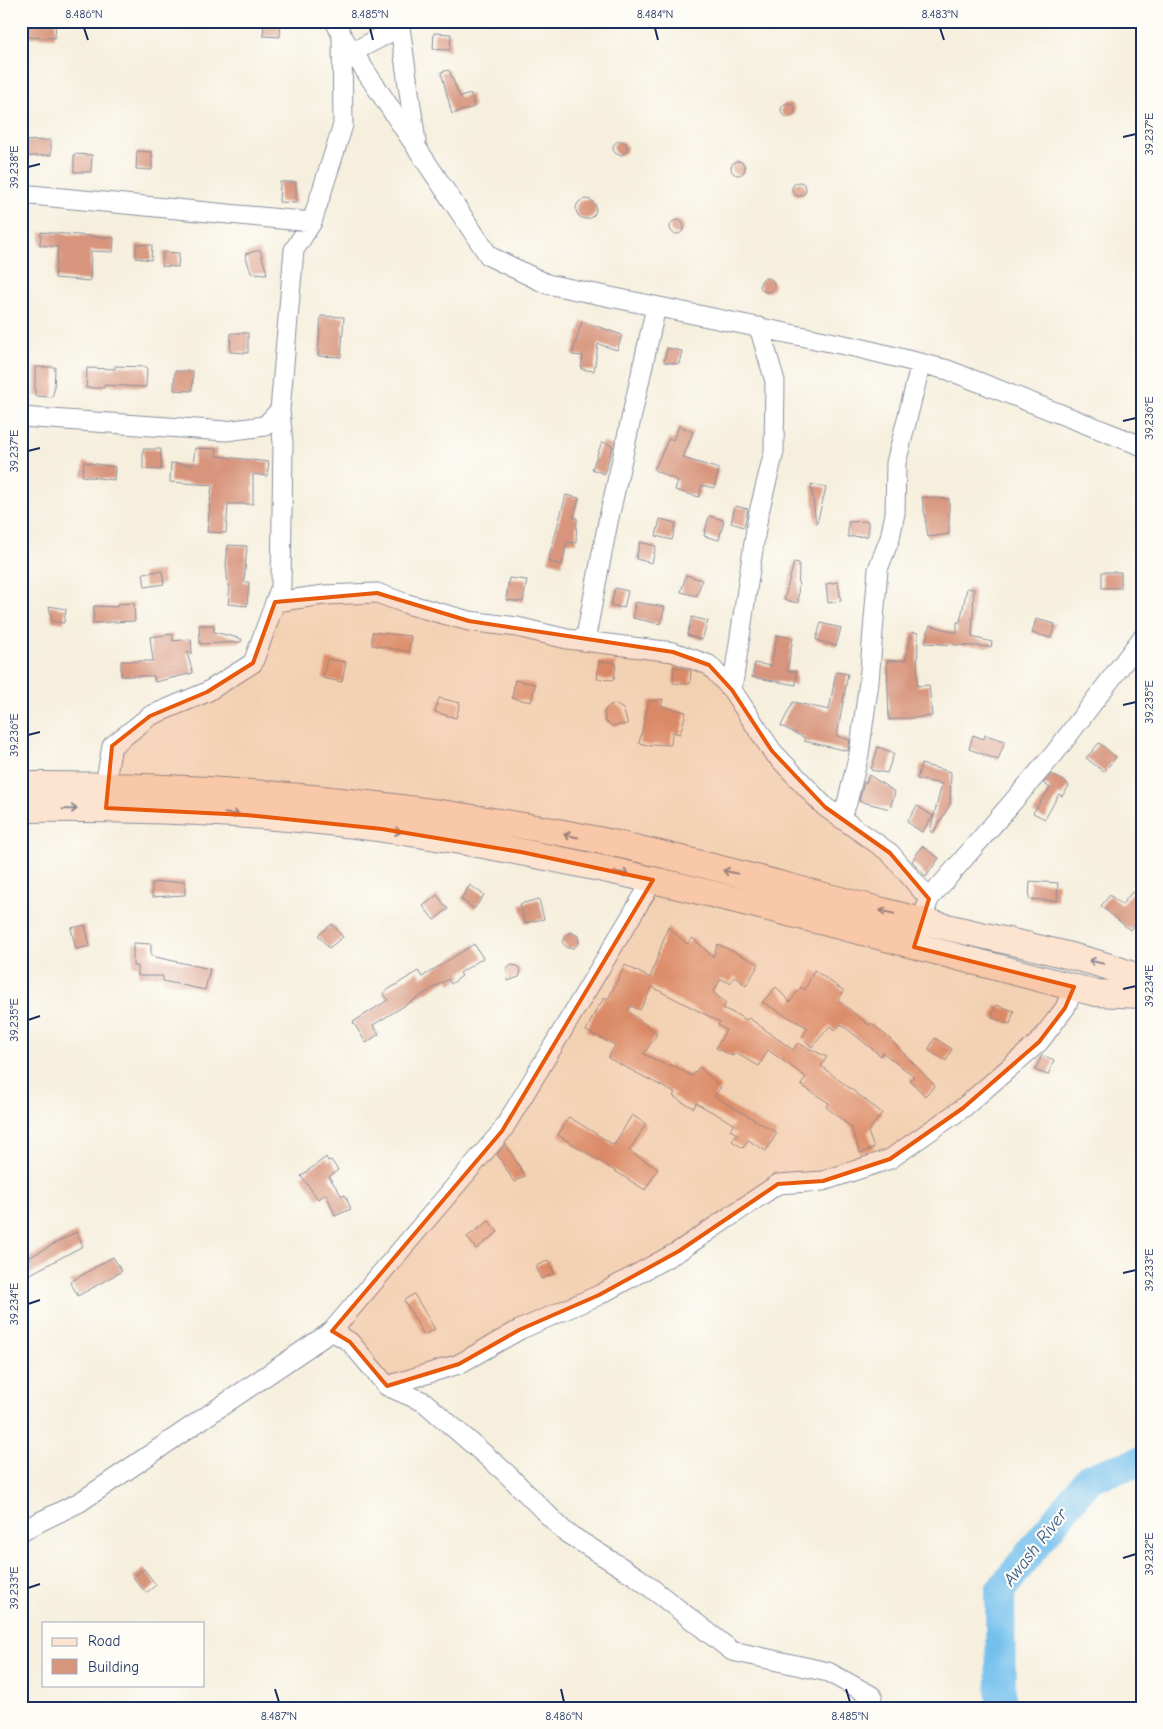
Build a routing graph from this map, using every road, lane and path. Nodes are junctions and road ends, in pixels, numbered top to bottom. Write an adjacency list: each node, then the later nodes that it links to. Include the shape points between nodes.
1 (401, 24): 2 (street); 3 (street)
2 (343, 36): 3 (street); 5 (street, via 344,125)
3 (417, 148): 6 (street, via 489,256 547,284)
4 (21, 194): 5 (street)
5 (312, 222): 9 (street, via 294,250)
6 (656, 306): 7 (street); 14 (street)
7 (760, 327): 8 (street); 15 (street, via 775,381 774,452 758,516)
8 (921, 364): 11 (street, via 948,370); 19 (street, via 896,463 895,513 890,538 878,570 869,682 859,754)
9 (280, 410): 10 (street, via 265,426 226,431); 12 (street, via 284,442 281,586)
10 (21, 416)
11 (1142, 446)
12 (275, 602): 14 (street, via 324,595 377,593 469,621 517,626); 17 (street, via 253,663 207,692 150,716 112,746)
13 (1142, 638): 21 (street, via 1054,754)
14 (585, 642): 15 (street, via 673,652 709,665)
15 (732, 690): 19 (street, via 772,751 825,807)
16 (21, 785): 17 (main road)
17 (106, 797): 18 (main road, one-way to 17); 20 (main road, one-way to 20, via 382,829 521,852); 21 (main road, one-way to 17, via 526,826 386,806 248,792)
18 (21, 809)
19 (840, 818): 21 (street, via 890,853)
20 (654, 880): 22 (main road); 26 (street, via 502,1131)
21 (924, 910): 22 (street); 23 (main road, one-way to 21, via 1107,964)
22 (914, 947): 24 (main road)
23 (1142, 979)
24 (1074, 987): 25 (main road, via 1096,993); 27 (street, via 1065,1008 1039,1042 963,1108 890,1159 823,1181 778,1184 679,1251 599,1295 519,1330 458,1364)
25 (1142, 995)
26 (332, 1332): 27 (street, via 350,1342); 28 (street, via 80,1502)
27 (387, 1386): 29 (street, via 424,1402 506,1473 565,1532 637,1577 732,1652 828,1672)
28 (21, 1531)
29 (872, 1696)

